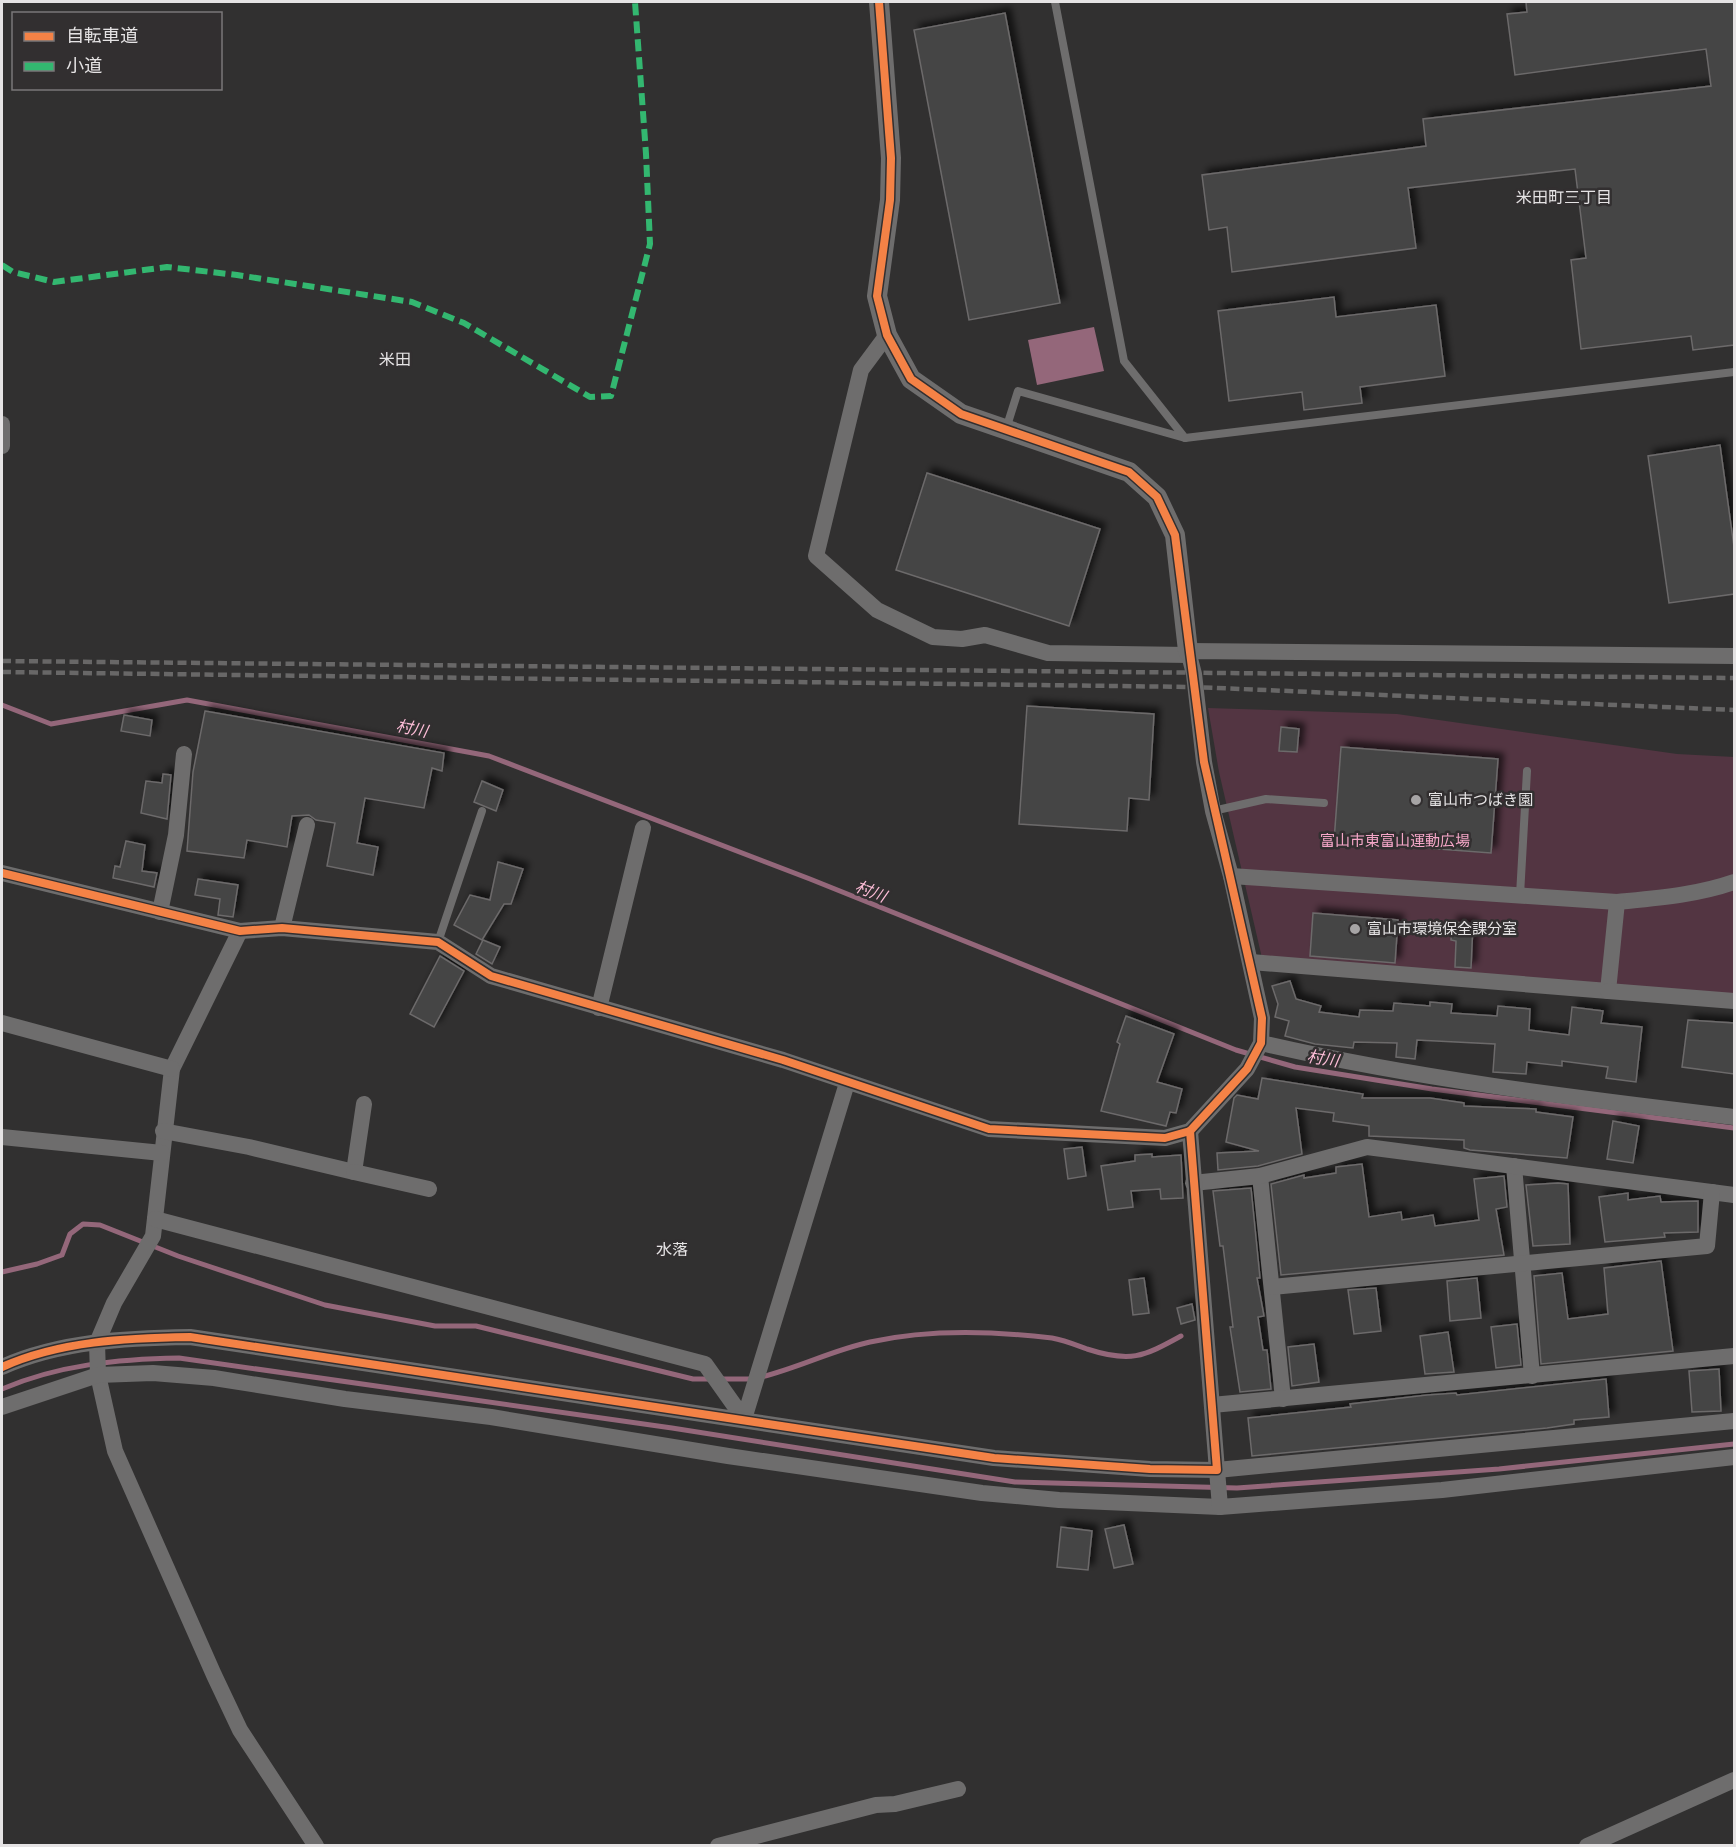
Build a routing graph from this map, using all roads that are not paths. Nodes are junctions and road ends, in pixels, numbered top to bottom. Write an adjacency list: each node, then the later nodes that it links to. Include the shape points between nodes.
1 (879, 2): 3 (street, via 891,158 890,200 877,296)
2 (1055, 2): 7 (lane, via 1124,361)
3 (887, 335): 6 (street, via 911,379 961,414); 9 (street, via 861,370 816,556 877,610 933,637 962,639 985,635 1048,653)
4 (1734, 372): 7 (lane)
5 (2, 424): 8 (street)
6 (1006, 430): 7 (lane, via 1018,391); 9 (street, via 1129,472 1157,497 1175,535)
7 (1185, 438)
8 (2, 444)
9 (1189, 653): 10 (street); 15 (street)
10 (1734, 656)
11 (184, 754): 23 (street, via 176,835)
12 (1527, 771): 21 (lane)
13 (1324, 803): 15 (lane, via 1266,799)
14 (482, 811): 26 (lane)
15 (1213, 811): 19 (street)
16 (307, 825): 24 (street)
17 (643, 828): 30 (street)
18 (2, 873): 23 (street)
19 (1231, 876): 21 (street); 27 (street)
20 (1734, 882): 22 (street, via 1661,898)
21 (1520, 895): 22 (street)
22 (1617, 902): 28 (street)
23 (160, 912): 25 (street)
24 (282, 928): 25 (street); 26 (street)
25 (240, 931): 33 (street)
26 (438, 942): 30 (street, via 491,976)
27 (1251, 962): 28 (street); 32 (street, via 1262,1018)
28 (1608, 991): 29 (street)
29 (1734, 1001)
30 (599, 1008): 34 (street, via 783,1060)
31 (2, 1023): 33 (street)
32 (1260, 1044): 36 (street, via 1359,1065); 38 (street, via 1248,1066)
33 (172, 1069): 37 (street)
34 (847, 1083): 38 (street, via 989,1129 1165,1138); 59 (street)
35 (364, 1104): 42 (street)
36 (1734, 1117)
37 (163, 1131): 40 (street); 42 (street)
38 (1190, 1131): 44 (street)
39 (2, 1137): 40 (street)
40 (162, 1153): 48 (street)
41 (1514, 1166): 43 (street, via 1367,1148); 46 (street); 49 (street)
42 (354, 1173): 45 (street)
43 (1260, 1176): 44 (street); 50 (street)
44 (1193, 1183): 57 (street)
45 (429, 1189)
46 (1712, 1192): 47 (street); 49 (street, via 1707,1246)
47 (1734, 1195)
48 (155, 1219): 51 (street, via 153,1236 114,1304); 59 (street, via 705,1364)
49 (1522, 1263): 50 (street); 55 (street)
50 (1272, 1287): 56 (street)
51 (97, 1343): 53 (street, via 30,1354); 54 (street); 59 (street, via 117,1338 190,1337)
52 (1734, 1356): 55 (street)
53 (2, 1367)
54 (98, 1375): 58 (street); 63 (street, via 153,1373 214,1378 982,1493); 66 (street, via 115,1451 218,1684 240,1730)
55 (1532, 1376): 56 (street)
56 (1283, 1399): 57 (street)
57 (1212, 1406): 62 (street)
58 (2, 1407)
59 (744, 1419): 62 (street, via 994,1458)
60 (1734, 1421): 62 (street)
61 (1734, 1457): 63 (street, via 1442,1490)
62 (1217, 1470): 63 (street)
63 (1220, 1507)
64 (1734, 1780): 68 (street)
65 (958, 1789): 67 (street, via 876,1805)
66 (316, 1845)
67 (718, 1845)
68 (1587, 1845)

